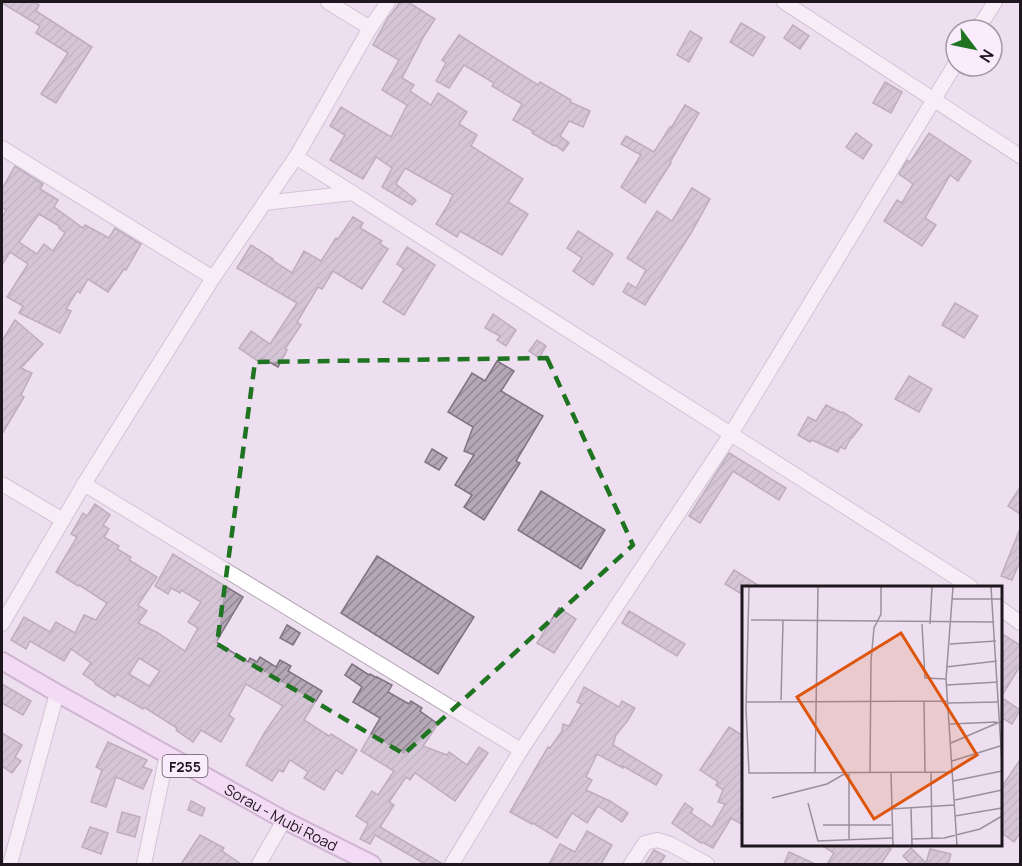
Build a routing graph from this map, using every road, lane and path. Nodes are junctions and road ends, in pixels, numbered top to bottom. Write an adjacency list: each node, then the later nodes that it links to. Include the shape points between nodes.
1 (328, 2): 6 (street)
2 (784, 2): 8 (street)
3 (995, 2): 5 (street)
4 (385, 3): 6 (street)
5 (985, 18)
6 (370, 28): 11 (street)
7 (946, 78): 8 (street)
8 (933, 99): 10 (street); 15 (street)
9 (2, 148): 14 (street)
10 (1020, 156)
11 (296, 157): 12 (street); 13 (street)
12 (353, 194): 13 (street); 15 (street)
13 (264, 203): 14 (street)
14 (213, 278): 17 (street)
15 (731, 434): 19 (street); 25 (street)
16 (2, 484): 18 (street)
17 (84, 484): 18 (street); 25 (street)
18 (63, 520): 22 (street)
19 (969, 586)
20 (1001, 609): 21 (street)
21 (1020, 623)
22 (2, 624)
23 (2, 661): 24 (main road, Sorau - Mubi Road / F255)
24 (57, 693): 26 (main road, Sorau - Mubi Road / F255); 28 (street)
25 (521, 750): 32 (street)
26 (167, 755): 27 (main road, Sorau - Mubi Road / F255); 29 (street)
27 (284, 820): 30 (street); 31 (main road, Sorau - Mubi Road / F255)
28 (10, 864)
29 (144, 864)
30 (259, 864)
31 (372, 864)
32 (452, 864)
33 (632, 864): 34 (street, via 645,843 657,840)
34 (706, 864)

